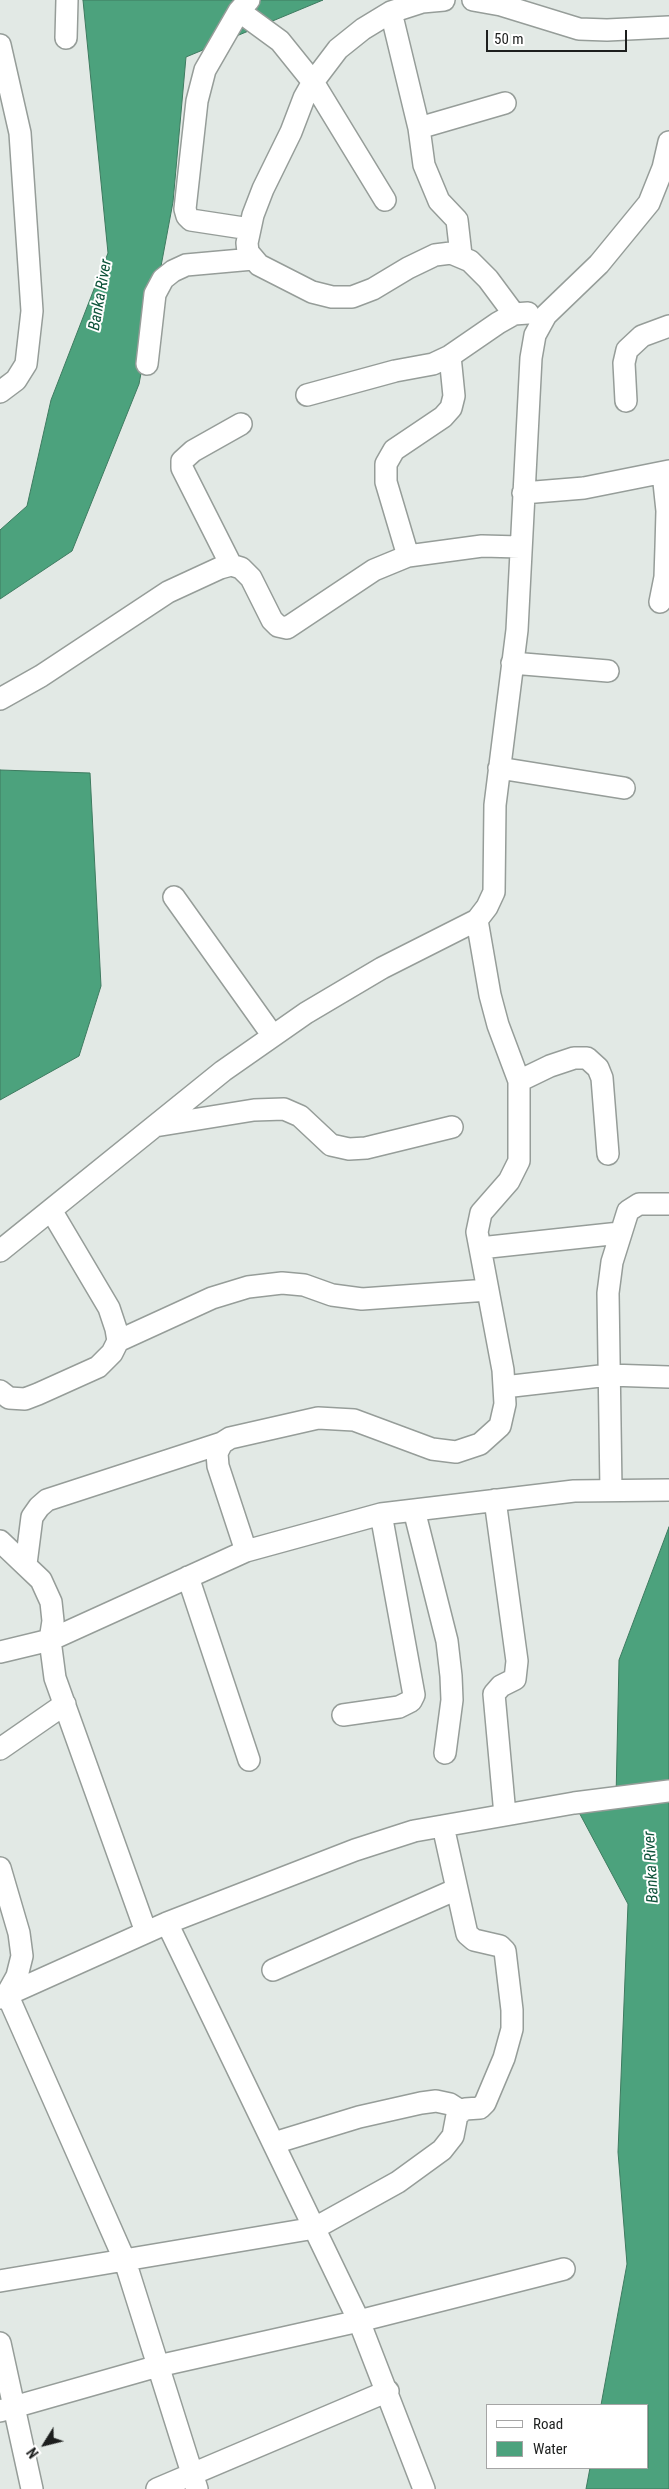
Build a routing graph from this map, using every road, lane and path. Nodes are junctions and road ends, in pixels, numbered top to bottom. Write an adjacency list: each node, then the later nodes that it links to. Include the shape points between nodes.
1 (67, 0): 7 (street)
2 (444, 0): 5 (street, via 422,2)
3 (473, 0): 6 (street, via 501,5 579,29)
4 (244, 6): 9 (street, via 280,41); 15 (street, via 205,70 197,101 184,209 191,220)
5 (391, 12): 9 (street, via 338,50); 11 (street)
6 (669, 27)
7 (66, 38)
8 (0, 46): 23 (street, via 20,133 32,311 26,364 16,380)
9 (313, 82): 14 (street); 15 (street, via 263,189)
10 (505, 103): 11 (street)
11 (419, 128): 16 (street, via 424,165 439,201 457,220)
12 (669, 142): 13 (street, via 663,168)
13 (663, 191): 19 (street, via 649,203 599,264)
14 (385, 200)
15 (250, 229): 17 (street, via 247,242)
16 (461, 256): 17 (street, via 451,253 435,255 374,289 352,297 312,292); 18 (street, via 488,279)
17 (253, 259): 22 (street, via 186,265 163,279 154,294)
18 (514, 314): 19 (street); 21 (street)
19 (546, 315): 28 (street, via 535,335 531,358)
20 (669, 326): 25 (street, via 642,336 627,350 624,363)
21 (450, 356): 24 (street, via 433,364); 30 (street, via 454,396 451,408 394,450 386,464 386,482)
22 (147, 364)
23 (0, 392)
24 (307, 395)
25 (626, 401)
26 (241, 424): 31 (street, via 182,461 182,468)
27 (666, 472): 28 (street, via 584,488); 32 (street, via 665,577)
28 (523, 493): 29 (street)
29 (520, 547): 30 (street, via 482,546); 33 (street, via 517,630)
30 (408, 556): 31 (street, via 374,570 287,628 272,620 251,578 241,568)
31 (231, 565): 35 (street, via 210,571 168,592 41,676)
32 (660, 602)
33 (512, 663): 34 (street); 36 (street)
34 (608, 671)
35 (0, 699)
36 (499, 768): 37 (street); 39 (street, via 494,892 488,907)
37 (624, 788)
38 (174, 897): 40 (street)
39 (477, 920): 40 (street, via 382,968); 41 (street, via 496,1018)
40 (273, 1036): 42 (street)
41 (519, 1081): 44 (street, via 550,1066 574,1058 587,1058 598,1068 602,1078); 48 (street, via 519,1161 509,1181 481,1213 477,1232)
42 (155, 1126): 43 (street, via 254,1110 284,1109 300,1116 331,1145 349,1149 366,1148); 46 (street)
43 (452, 1127)
44 (608, 1154)
45 (669, 1204): 47 (street, via 638,1204 628,1211)
46 (51, 1210): 49 (street); 51 (street, via 109,1308)
47 (620, 1233): 48 (street); 52 (street, via 608,1293)
48 (480, 1248): 50 (street)
49 (0, 1251)
50 (488, 1290): 51 (street, via 362,1300 332,1295 304,1285 282,1283 248,1287 212,1298); 54 (street)
51 (118, 1342): 55 (street, via 98,1367 38,1394 9,1398)
52 (609, 1375): 53 (street); 54 (street); 57 (street)
53 (669, 1377)
54 (504, 1387): 56 (street, via 505,1404 500,1426 480,1444 456,1452 432,1449 354,1420 318,1418 243,1434)
55 (0, 1391)
56 (222, 1443): 63 (street, via 217,1453 218,1466); 64 (street, via 47,1500 32,1518)
57 (611, 1490): 58 (street); 59 (street, via 574,1490)
58 (669, 1490)
59 (495, 1500): 60 (street); 74 (street, via 517,1661 515,1679 494,1694)
60 (414, 1510): 61 (street); 71 (street, via 447,1642 452,1700)
61 (381, 1514): 63 (street); 69 (street, via 414,1695 398,1707)
62 (0, 1541): 64 (street)
63 (246, 1551): 65 (street)
64 (26, 1564): 66 (street, via 41,1580 51,1602)
65 (188, 1577): 66 (street); 72 (street)
66 (50, 1640): 67 (street); 68 (street, via 55,1678)
67 (0, 1652)
68 (64, 1704): 70 (street); 79 (street)
69 (343, 1715)
70 (0, 1749)
71 (445, 1753)
72 (249, 1760)
73 (669, 1791): 74 (street)
74 (505, 1815): 75 (street)
75 (443, 1826): 77 (street); 78 (street, via 414,1831 355,1850)
76 (0, 1868): 81 (street, via 22,1956 17,1976)
77 (457, 1889): 80 (street); 82 (street, via 467,1934 474,1940 500,1946 506,1951 512,2010 512,2029 504,2058 484,2103 476,2110)
78 (167, 1923): 79 (street); 83 (street)
79 (146, 1932): 81 (street)
80 (273, 1970)
81 (4, 1996): 85 (street)
82 (461, 2111): 83 (street, via 436,2101 421,2103); 84 (street, via 457,2115 453,2136 442,2150 398,2182)
83 (274, 2143): 84 (street)
84 (315, 2228): 85 (street); 88 (street)
85 (125, 2260): 87 (street); 90 (street)
86 (564, 2269): 88 (street)
87 (0, 2281)
88 (359, 2321): 90 (street); 91 (street)
89 (0, 2343): 92 (street)
90 (158, 2366): 92 (street); 93 (street)
91 (388, 2391): 93 (street); 96 (street)
92 (7, 2410): 94 (street)
93 (195, 2482): 95 (street)
94 (32, 2489)
95 (157, 2489)
96 (424, 2489)

